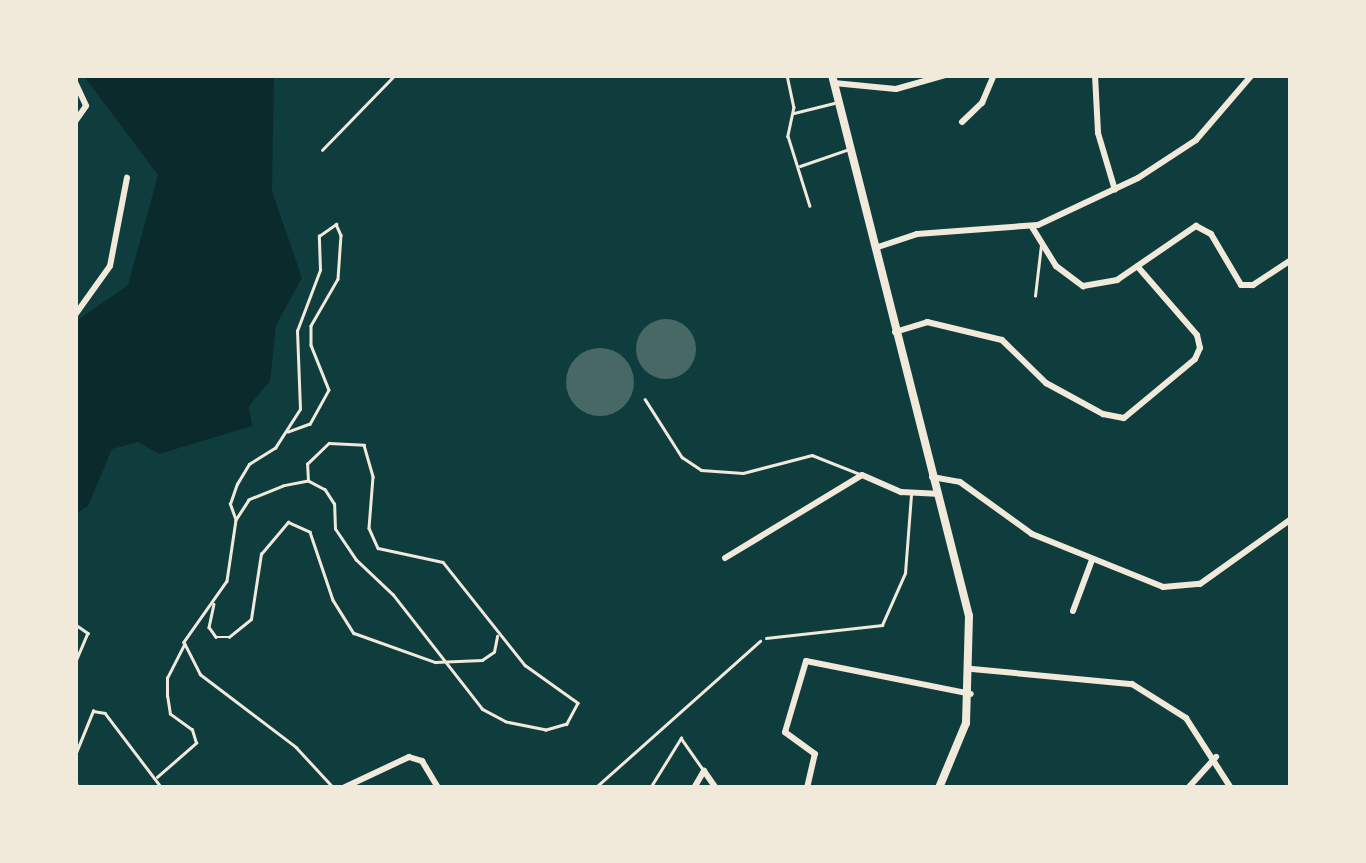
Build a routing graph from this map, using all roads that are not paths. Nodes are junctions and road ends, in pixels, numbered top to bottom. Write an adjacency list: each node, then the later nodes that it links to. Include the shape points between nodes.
1 (394, 75): 14 (lane)
2 (787, 75): 10 (lane)
3 (946, 75): 7 (street, via 896,88)
4 (994, 75): 12 (street, via 982,104)
5 (1095, 75): 17 (street, via 1098,133)
6 (1252, 75): 17 (street, via 1205,132)
7 (833, 79): 9 (street)
8 (75, 82): 11 (street, via 86,106)
9 (839, 102): 10 (lane); 13 (street)
10 (792, 114): 15 (lane, via 788,136)
11 (75, 122)
12 (962, 122)
13 (850, 148): 15 (lane); 21 (street)
14 (322, 150)
15 (799, 167): 18 (lane)
16 (127, 178): 25 (street, via 110,266)
17 (1115, 190): 19 (street)
18 (810, 206)
19 (1032, 228): 20 (street); 21 (street, via 917,234)
20 (1041, 244): 23 (street, via 1083,286 1102,286); 24 (lane)
21 (875, 248): 26 (street)
22 (1291, 260): 23 (street, via 1253,285 1242,284 1212,234 1196,226)
23 (1137, 266): 26 (street, via 1197,335 1200,348 1195,360 1124,418 1046,383 1002,340 927,322)
24 (1035, 296)
25 (75, 316)
26 (895, 332): 29 (street)
27 (644, 399): 28 (lane, via 682,457 702,470 744,473 812,455)
28 (862, 475): 30 (street); 33 (street)
29 (931, 477): 31 (street); 34 (street, via 960,482 1022,528)
30 (911, 494): 31 (street); 36 (lane, via 905,573 882,626)
31 (936, 494): 37 (street, via 969,616)
32 (1291, 519): 34 (street, via 1194,586 1154,585)
33 (725, 558)
34 (1092, 560): 35 (street)
35 (1074, 611)
36 (766, 638)
37 (972, 669): 38 (street); 39 (street, via 1121,679 1186,718)
38 (970, 694): 46 (street, via 806,661 785,732 815,754); 48 (street, via 960,747)
39 (1216, 756): 49 (street); 50 (street)
40 (704, 771): 43 (lane, via 681,738); 44 (street); 45 (street)
41 (344, 788): 42 (street, via 409,758 422,762)
42 (438, 788)
43 (650, 788)
44 (694, 788)
45 (716, 788)
46 (808, 788): 47 (street)
47 (834, 788)
48 (939, 788)
49 (1188, 788)
50 (1231, 788)

